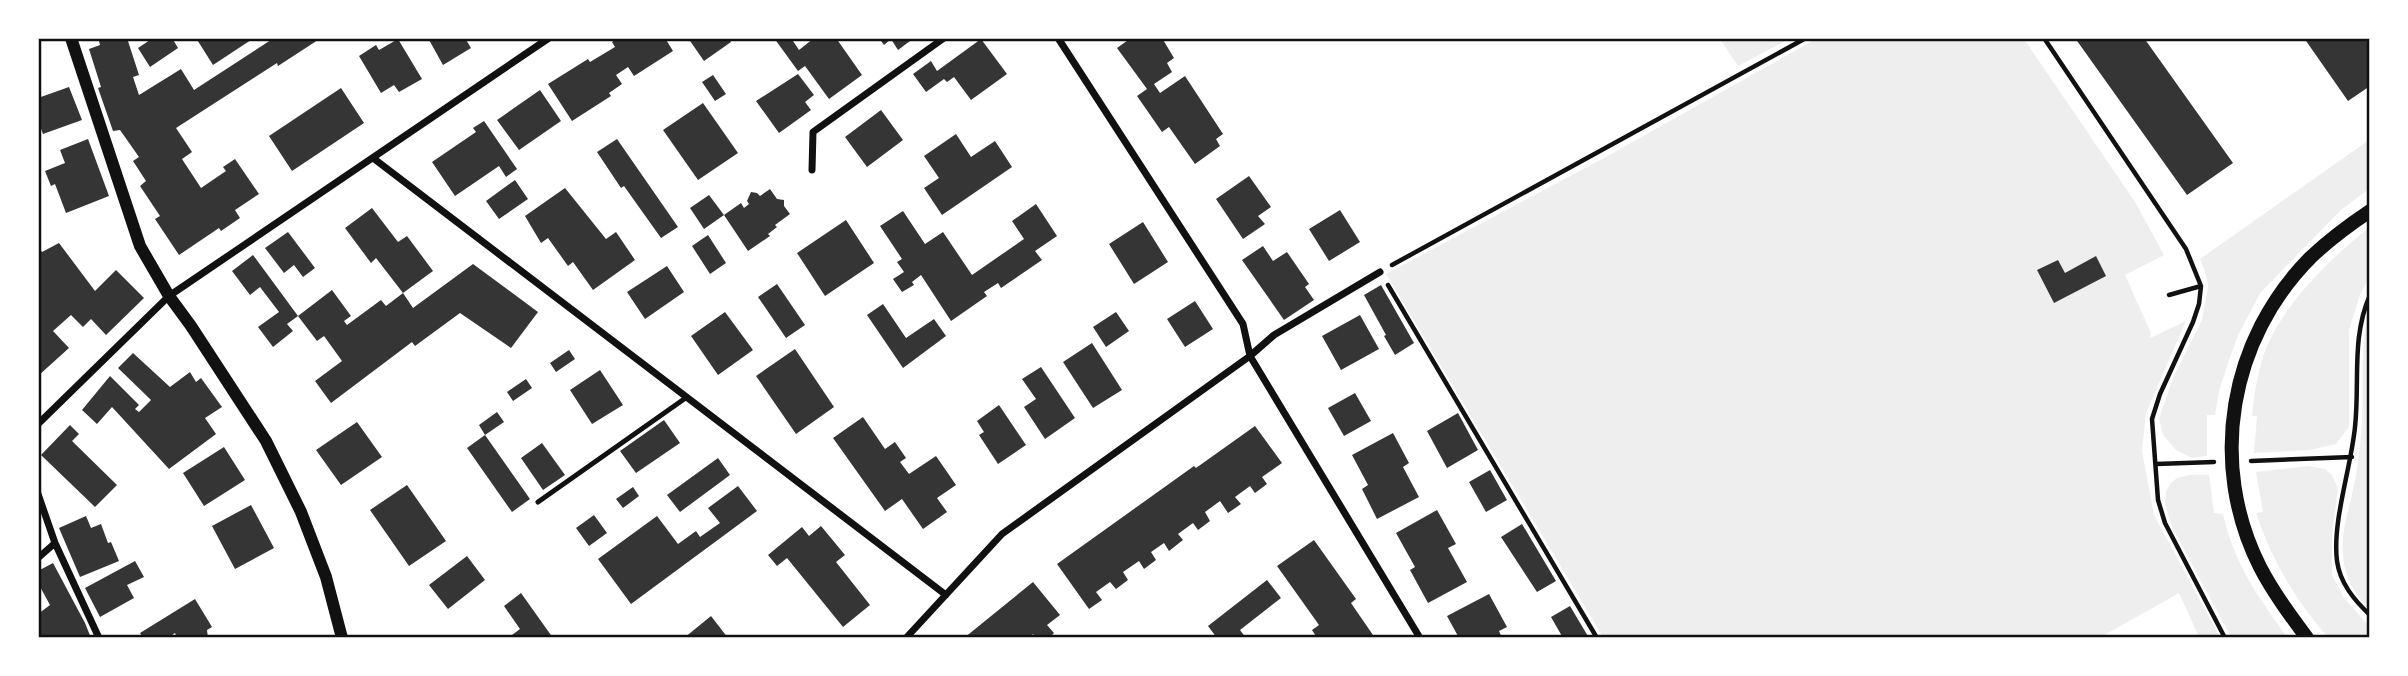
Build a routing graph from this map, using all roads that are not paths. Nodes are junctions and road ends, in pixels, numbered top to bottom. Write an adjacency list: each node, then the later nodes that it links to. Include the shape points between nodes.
1 (71, 38): 9 (street, via 140,246)
2 (549, 38): 5 (street)
3 (944, 38): 6 (street, via 813,132)
4 (1059, 38): 10 (street, via 1243,324)
5 (373, 158): 9 (street); 11 (street)
6 (812, 170)
7 (2370, 211): 22 (main road, via 2311,258 2282,292 2250,352 2232,415 2239,513 2260,568)
8 (1380, 272): 10 (street, via 1273,335)
9 (169, 296): 12 (street); 19 (street, via 267,441 326,577)
10 (1250, 356): 17 (street, via 1002,534); 21 (street)
11 (687, 397): 14 (lane); 17 (street)
12 (38, 424)
13 (38, 494): 15 (street)
14 (538, 502)
15 (55, 543): 16 (street); 18 (street)
16 (38, 558)
17 (946, 594): 20 (street)
18 (99, 638)
19 (342, 638)
20 (906, 638)
21 (1420, 638)
22 (2308, 638)

